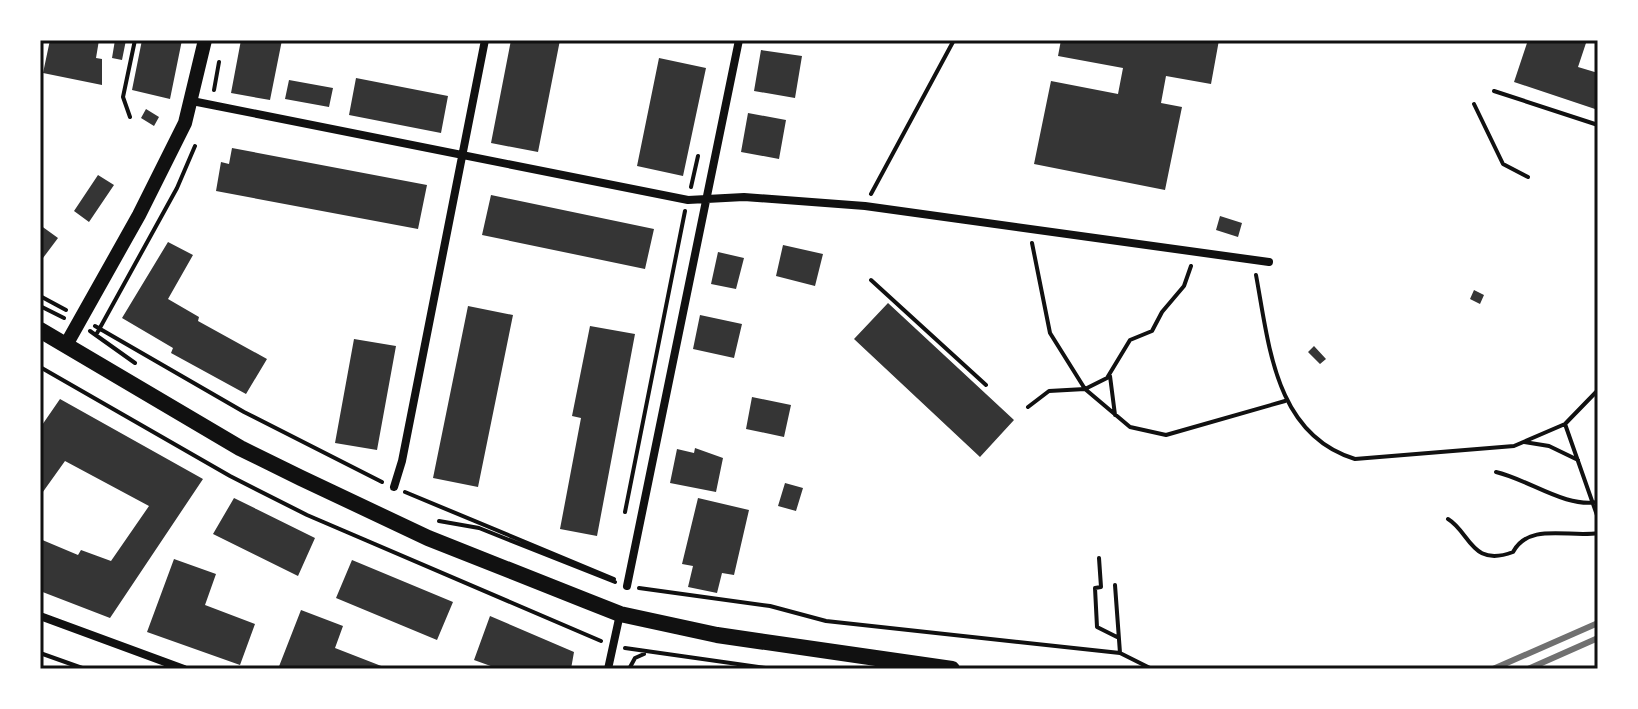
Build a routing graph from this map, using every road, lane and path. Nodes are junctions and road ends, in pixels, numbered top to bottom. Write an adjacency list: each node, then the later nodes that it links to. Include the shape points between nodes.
1 (135, 40): 9 (path, via 123,97)
2 (205, 40): 7 (street)
3 (485, 40): 11 (street)
4 (739, 40): 14 (street)
5 (954, 40): 15 (path)
6 (1494, 91): 10 (path)
7 (192, 101): 11 (street); 24 (street, via 157,181)
8 (1474, 104): 12 (path, via 1503,164)
9 (130, 117)
10 (1598, 125)
11 (461, 155): 13 (street); 41 (street)
12 (1528, 177)
13 (688, 200): 14 (street); 46 (path)
14 (703, 200): 15 (street, via 744,197); 52 (street)
15 (865, 206): 16 (street)
16 (1030, 229): 17 (street); 32 (path, via 1050,333)
17 (1196, 252): 18 (street); 30 (path, via 1184,286 1152,331 1130,340)
18 (1253, 260): 19 (street); 34 (path)
19 (1269, 262)
20 (871, 280): 31 (path)
21 (40, 296): 24 (path)
22 (40, 306): 23 (path)
23 (46, 309)
24 (81, 318): 25 (path); 27 (street)
25 (100, 329): 28 (path, via 96,335); 41 (path, via 244,412)
26 (40, 330): 27 (main road)
27 (66, 345): 53 (main road, via 240,448 314,485 428,538)
28 (138, 366)
29 (40, 367): 56 (path, via 307,515)
30 (1110, 374): 32 (path); 36 (path)
31 (986, 385)
32 (1085, 389): 35 (path, via 1049,391); 36 (path)
33 (1598, 390): 37 (path)
34 (1285, 401): 36 (path, via 1166,435 1130,427); 38 (path, via 1313,438 1355,459)
35 (1028, 407)
36 (1116, 418)
37 (1565, 424): 38 (path); 39 (path)
38 (1524, 442): 39 (path, via 1549,446)
39 (1578, 460): 42 (path)
40 (1496, 472): 42 (path, via 1528,481 1560,499)
41 (394, 487): 50 (path)
42 (1596, 502): 43 (path)
43 (1598, 518)
44 (1448, 519): 47 (path, via 1467,544 1490,555 1513,552 1538,533)
45 (435, 520): 50 (path, via 479,528)
46 (623, 524)
47 (1598, 533)
48 (1099, 558): 55 (path, via 1097,627)
49 (615, 567): 50 (path)
50 (612, 580): 52 (path)
51 (1115, 585): 55 (path)
52 (627, 586): 59 (path, via 770,606 826,621)
53 (620, 614): 56 (street); 65 (main road, via 717,635)
54 (40, 616): 61 (street)
55 (1117, 637): 59 (path)
56 (614, 645): 58 (path); 62 (street)
57 (40, 653): 60 (path)
58 (646, 653): 63 (path); 64 (path)
59 (1120, 653): 66 (path)
60 (85, 669)
61 (184, 669)
62 (608, 669)
63 (629, 669)
64 (773, 669)
65 (952, 669)
66 (1152, 669)

